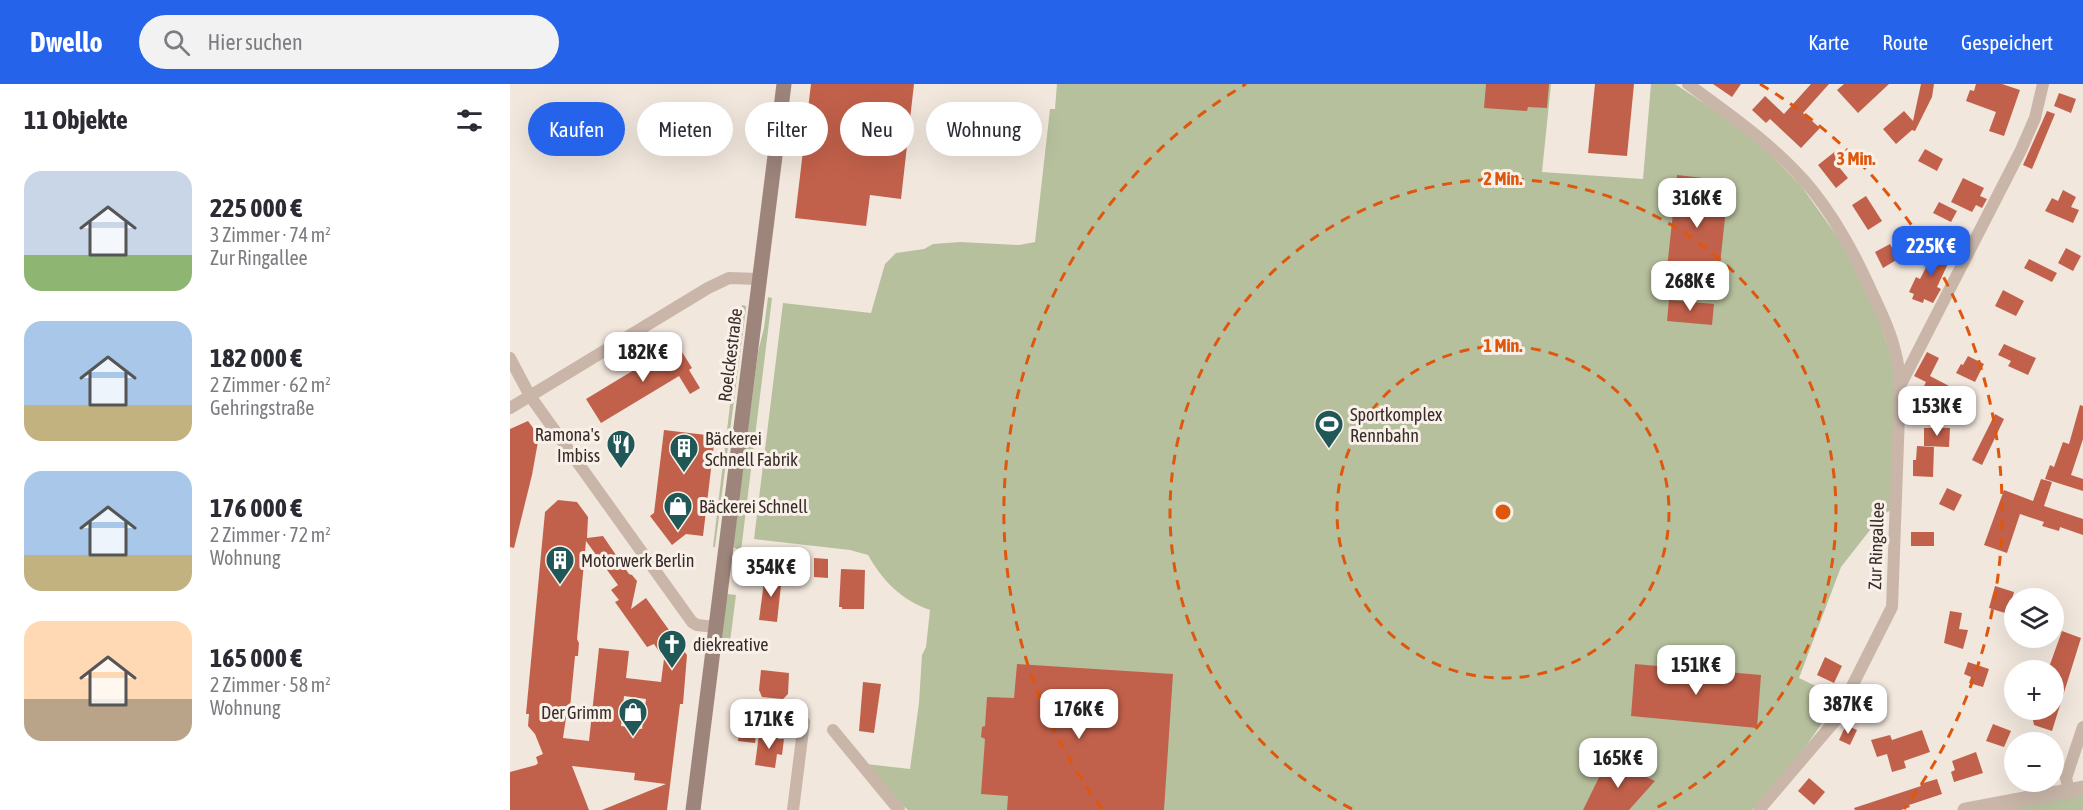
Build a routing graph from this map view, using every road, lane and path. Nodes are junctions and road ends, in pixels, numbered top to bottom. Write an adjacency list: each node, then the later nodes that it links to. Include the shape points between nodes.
1 (784, 84): 4 (main road, Roelckestraße)
2 (1688, 84): 6 (street, Zur Ringallee, via 1768,145 1813,191 1831,216 1848,242 1886,324 1896,355)
3 (2043, 84): 6 (street, Zur Ringallee, via 2035,118 2021,150)
4 (759, 279): 7 (street, via 729,278 708,288); 9 (main road, Roelckestraße)
5 (510, 358): 7 (street)
6 (1900, 387): 17 (street, Zur Ringallee, via 1892,606 1834,722)
7 (530, 396): 8 (street); 9 (street, via 692,622)
8 (510, 408)
9 (715, 627): 14 (main road, Roelckestraße)
10 (804, 722): 15 (street)
11 (2083, 727): 13 (street, via 2066,778)
12 (833, 730): 16 (street)
13 (2076, 789): 18 (street)
14 (693, 810)
15 (793, 810)
16 (899, 810)
17 (1759, 810)
18 (1965, 810)

